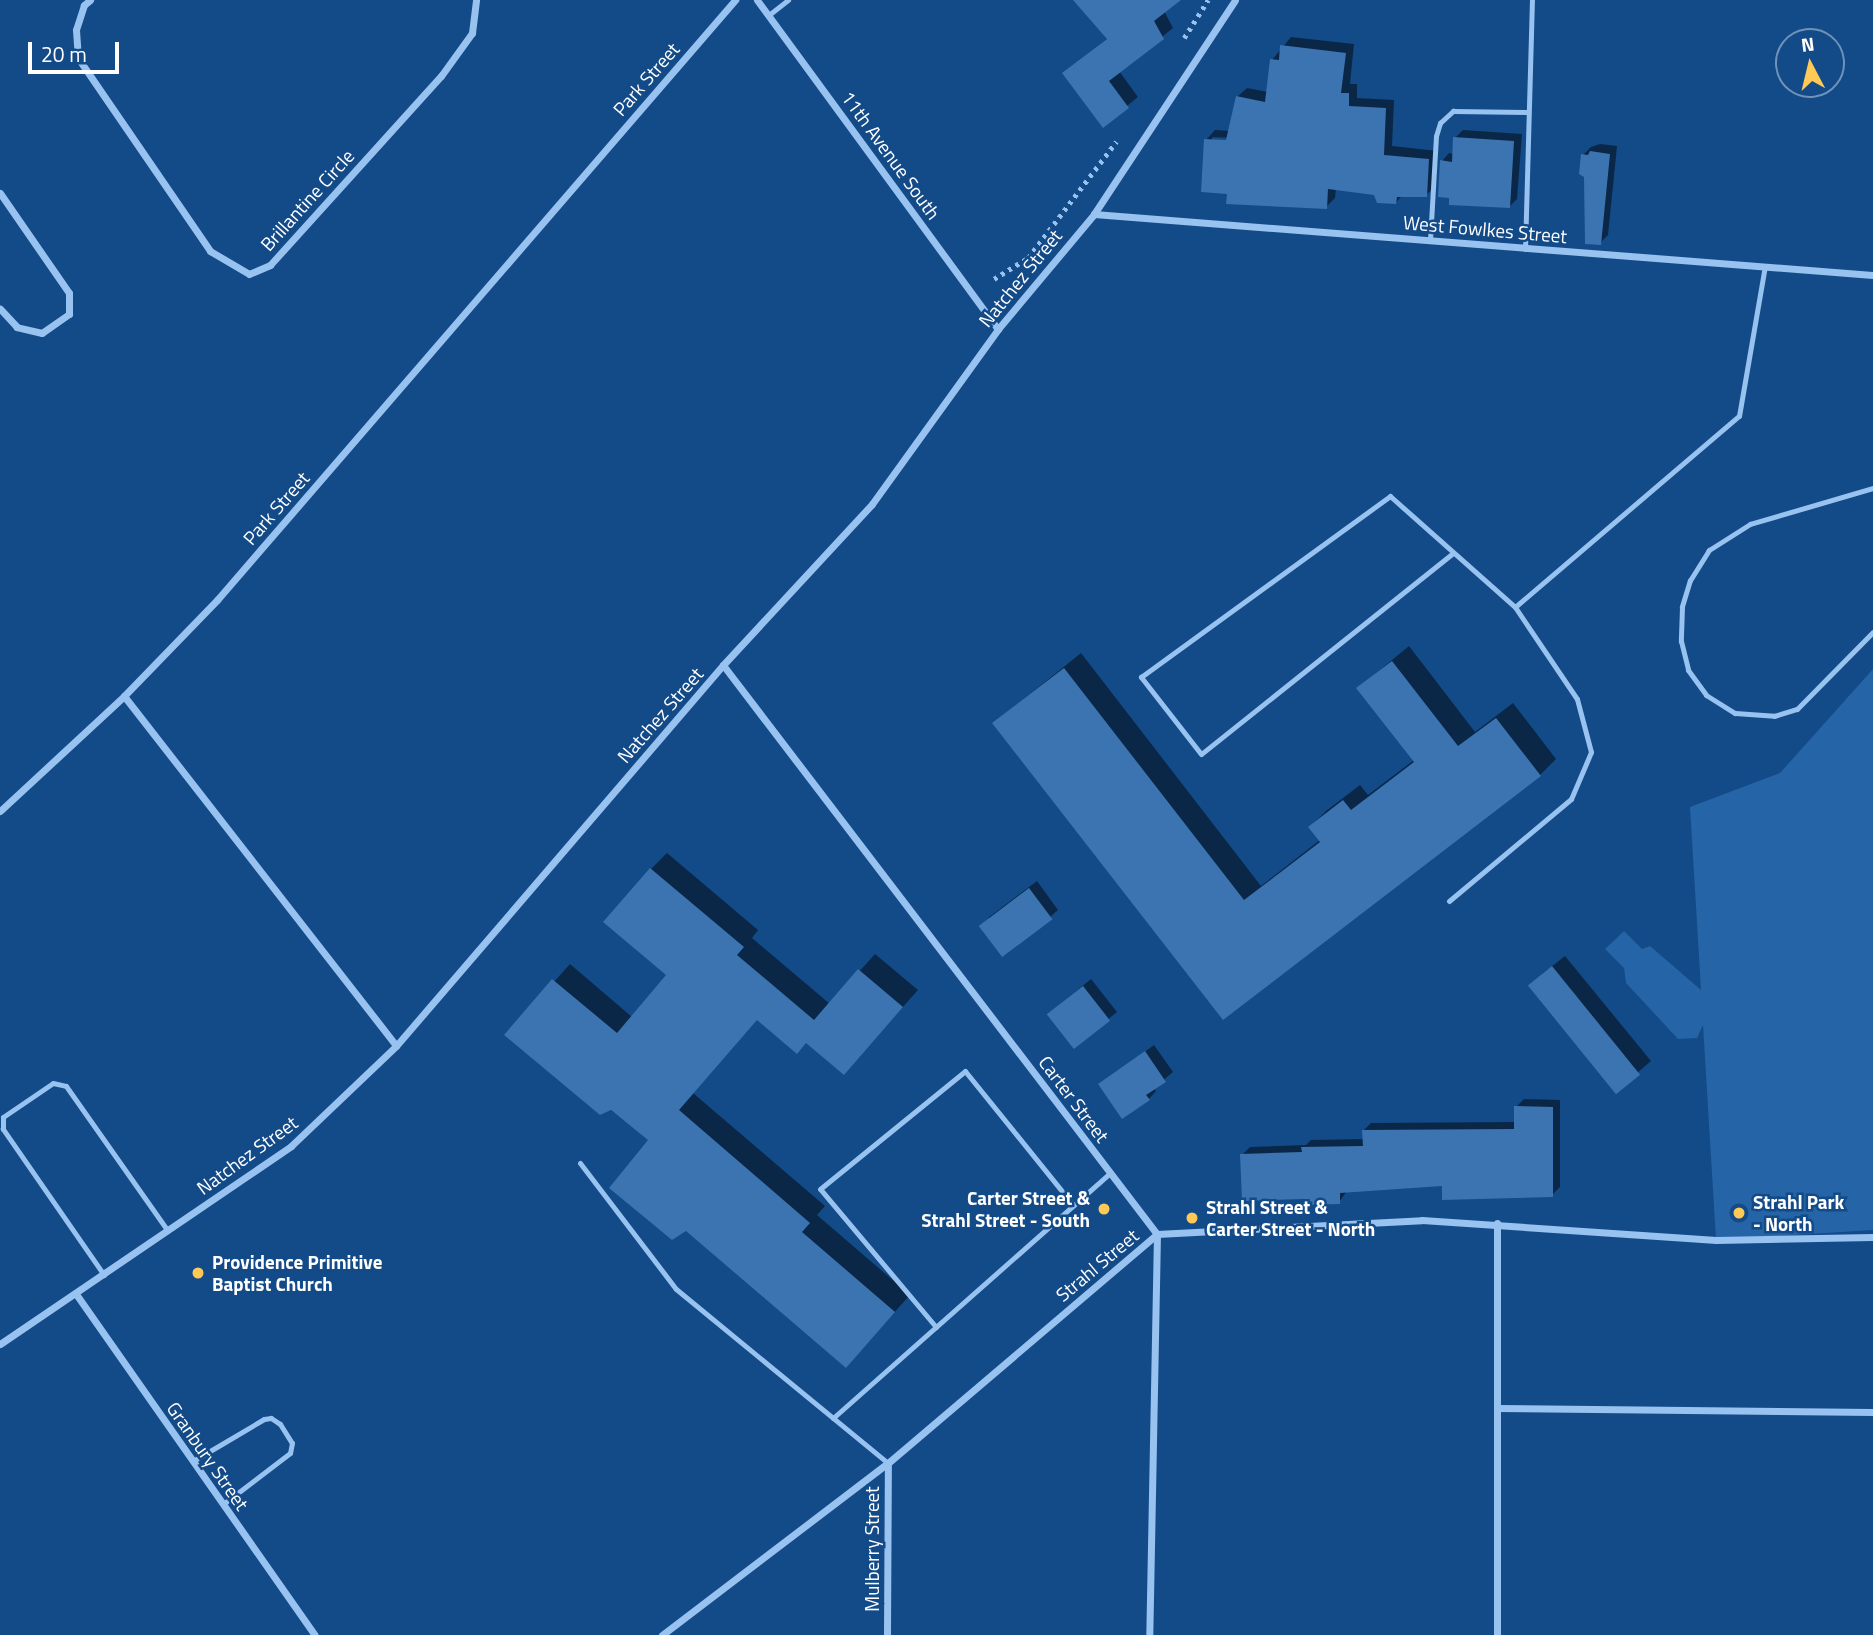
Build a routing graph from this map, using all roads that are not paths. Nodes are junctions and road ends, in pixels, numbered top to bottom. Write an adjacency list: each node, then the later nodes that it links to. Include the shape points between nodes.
1 (90, 0): 2 (street, Brillantine Circle, via 76,30 78,58 210,251 248,274 270,265 441,76 472,33)
2 (476, 0)
3 (735, 0): 23 (street, Park Street, via 217,600)
4 (757, 0): 8 (street, 11th Avenue South)
5 (788, 0): 8 (lane)
6 (1235, 0): 11 (street, Natchez Street)
7 (1532, 0): 9 (lane)
8 (770, 14): 17 (street, 11th Avenue South)
9 (1527, 113): 12 (lane, via 1453,111 1440,123); 13 (lane)
10 (0, 193): 16 (street, via 69,293 69,314 41,333 17,327)
11 (1094, 214): 12 (street, West Fowlkes Street); 17 (street, Natchez Street)
12 (1430, 240): 13 (street, West Fowlkes Street)
13 (1525, 248): 14 (street, West Fowlkes Street)
14 (1765, 266): 15 (street, West Fowlkes Street); 20 (lane, via 1739,416)
15 (1873, 275)
16 (0, 309)
17 (998, 329): 22 (street, Natchez Street, via 872,504)
18 (1873, 488): 21 (lane, via 1750,524 1709,551 1690,580 1682,607 1681,640 1688,670 1706,695 1735,713 1774,716 1797,709)
19 (1453, 553): 19 (lane, via 1390,496 1141,677 1201,754); 20 (lane)
20 (1514, 607): 25 (lane, via 1577,699 1591,752 1571,799)
21 (1873, 632)
22 (723, 665): 26 (street, Natchez Street); 28 (street, Carter Street)
23 (124, 696): 24 (street, Park Street); 26 (street)
24 (0, 811)
25 (1449, 901)
26 (396, 1046): 31 (street, Natchez Street, via 291,1146)
27 (580, 1163): 40 (lane, via 676,1289)
28 (1110, 1172): 29 (lane); 32 (street, Carter Street)
29 (1073, 1205): 36 (lane); 36 (lane, via 965,1071 820,1189)
30 (1497, 1223): 32 (street, Strahl Street, via 1422,1220); 33 (street, Strahl Street, via 1716,1240); 38 (street)
31 (168, 1231): 34 (street, Natchez Street); 34 (lane, via 66,1086 53,1083 3,1117 3,1129)
32 (1157, 1234): 42 (street, Strahl Street); 47 (street)
33 (1873, 1237)
34 (104, 1275): 35 (street, Natchez Street)
35 (76, 1294): 37 (street, Natchez Street); 41 (street, Granbury Street)
36 (936, 1327): 40 (lane)
37 (0, 1343)
38 (1497, 1408): 39 (street); 48 (street)
39 (1873, 1412)
40 (833, 1418): 42 (lane)
41 (193, 1461): 43 (street, Granbury Street); 43 (lane, via 264,1419 280,1424 292,1443 290,1453)
42 (888, 1463): 45 (street, Strahl Street); 46 (street, Mulberry Street)
43 (223, 1504): 44 (street, Granbury Street)
44 (315, 1635)
45 (662, 1635)
46 (887, 1635)
47 (1149, 1635)
48 (1496, 1635)

